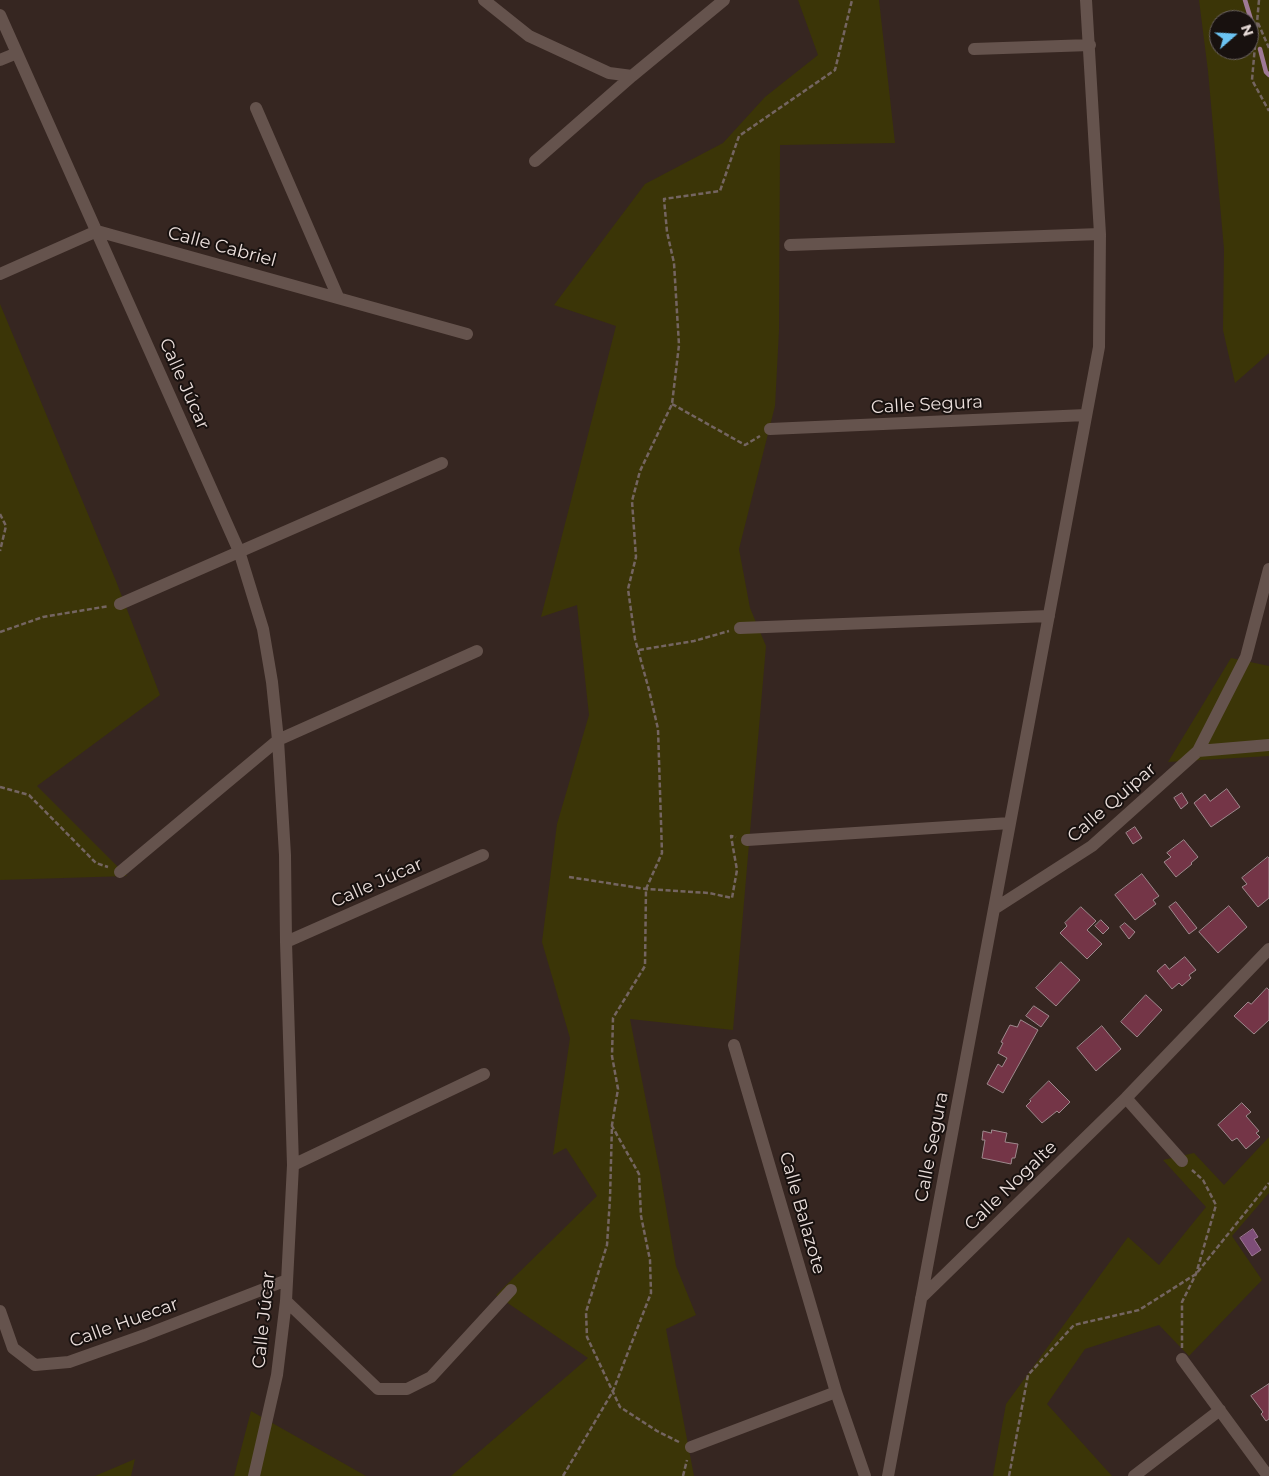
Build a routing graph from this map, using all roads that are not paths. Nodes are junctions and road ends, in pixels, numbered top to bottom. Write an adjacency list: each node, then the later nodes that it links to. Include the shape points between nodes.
1 (484, 0): 9 (street, via 529,36 608,73)
2 (724, 0): 9 (street)
3 (1086, 0): 5 (street, Calle Segura)
4 (0, 15): 7 (street, Calle Júcar)
5 (1090, 45): 6 (street); 13 (street, Calle Segura)
6 (974, 49)
7 (17, 53): 8 (street); 12 (street, Calle Júcar)
8 (0, 60)
9 (632, 76): 11 (street)
10 (256, 108): 16 (street)
11 (535, 161)
12 (98, 231): 15 (street); 16 (street, Calle Cabriel); 21 (street, Calle Júcar)
13 (1100, 234): 14 (street); 18 (street, Calle Segura, via 1099,346)
14 (790, 245)
15 (0, 274)
16 (338, 297): 17 (street, Calle Cabriel)
17 (467, 334)
18 (1086, 416): 19 (street, Calle Segura); 24 (street, Calle Segura)
19 (770, 429)
20 (442, 463): 21 (street)
21 (239, 551): 23 (street); 27 (street, Calle Júcar, via 263,630)
22 (1269, 569): 29 (street, Calle Quipar, via 1246,657)
23 (120, 604)
24 (1048, 616): 25 (street); 30 (street, Calle Segura)
25 (740, 628)
26 (477, 651): 27 (street)
27 (278, 740): 33 (street); 35 (street, Calle Júcar)
28 (1269, 745): 29 (street)
29 (1198, 751): 34 (street, Calle Quipar, via 1092,846)
30 (1010, 823): 31 (street); 34 (street, Calle Segura)
31 (747, 840)
32 (483, 855): 35 (street, Calle Júcar)
33 (120, 872)
34 (994, 909): 44 (street, Calle Segura)
35 (286, 942): 41 (street, Calle Júcar)
36 (1269, 949): 39 (street, Calle Nogalte)
37 (734, 1045): 48 (street, Calle Balazote)
38 (484, 1074): 41 (street)
39 (1126, 1098): 40 (street); 44 (street, Calle Nogalte)
40 (1182, 1161)
41 (293, 1165): 42 (street, Calle Júcar)
42 (287, 1280): 45 (street, Calle Júcar); 46 (street, Calle Huecar, via 69,1362 35,1365 13,1348)
43 (511, 1290): 45 (street, via 431,1377 407,1389 378,1389)
44 (921, 1298): 53 (street, Calle Segura)
45 (286, 1300): 51 (street, Calle Júcar, via 277,1375)
46 (0, 1311)
47 (1182, 1359): 49 (street)
48 (836, 1392): 50 (street); 52 (street, Calle Balazote)
49 (1220, 1410): 54 (street); 55 (street)
50 (690, 1447)
51 (254, 1476)
52 (865, 1476)
53 (888, 1476)
54 (1134, 1476)
55 (1268, 1476)

